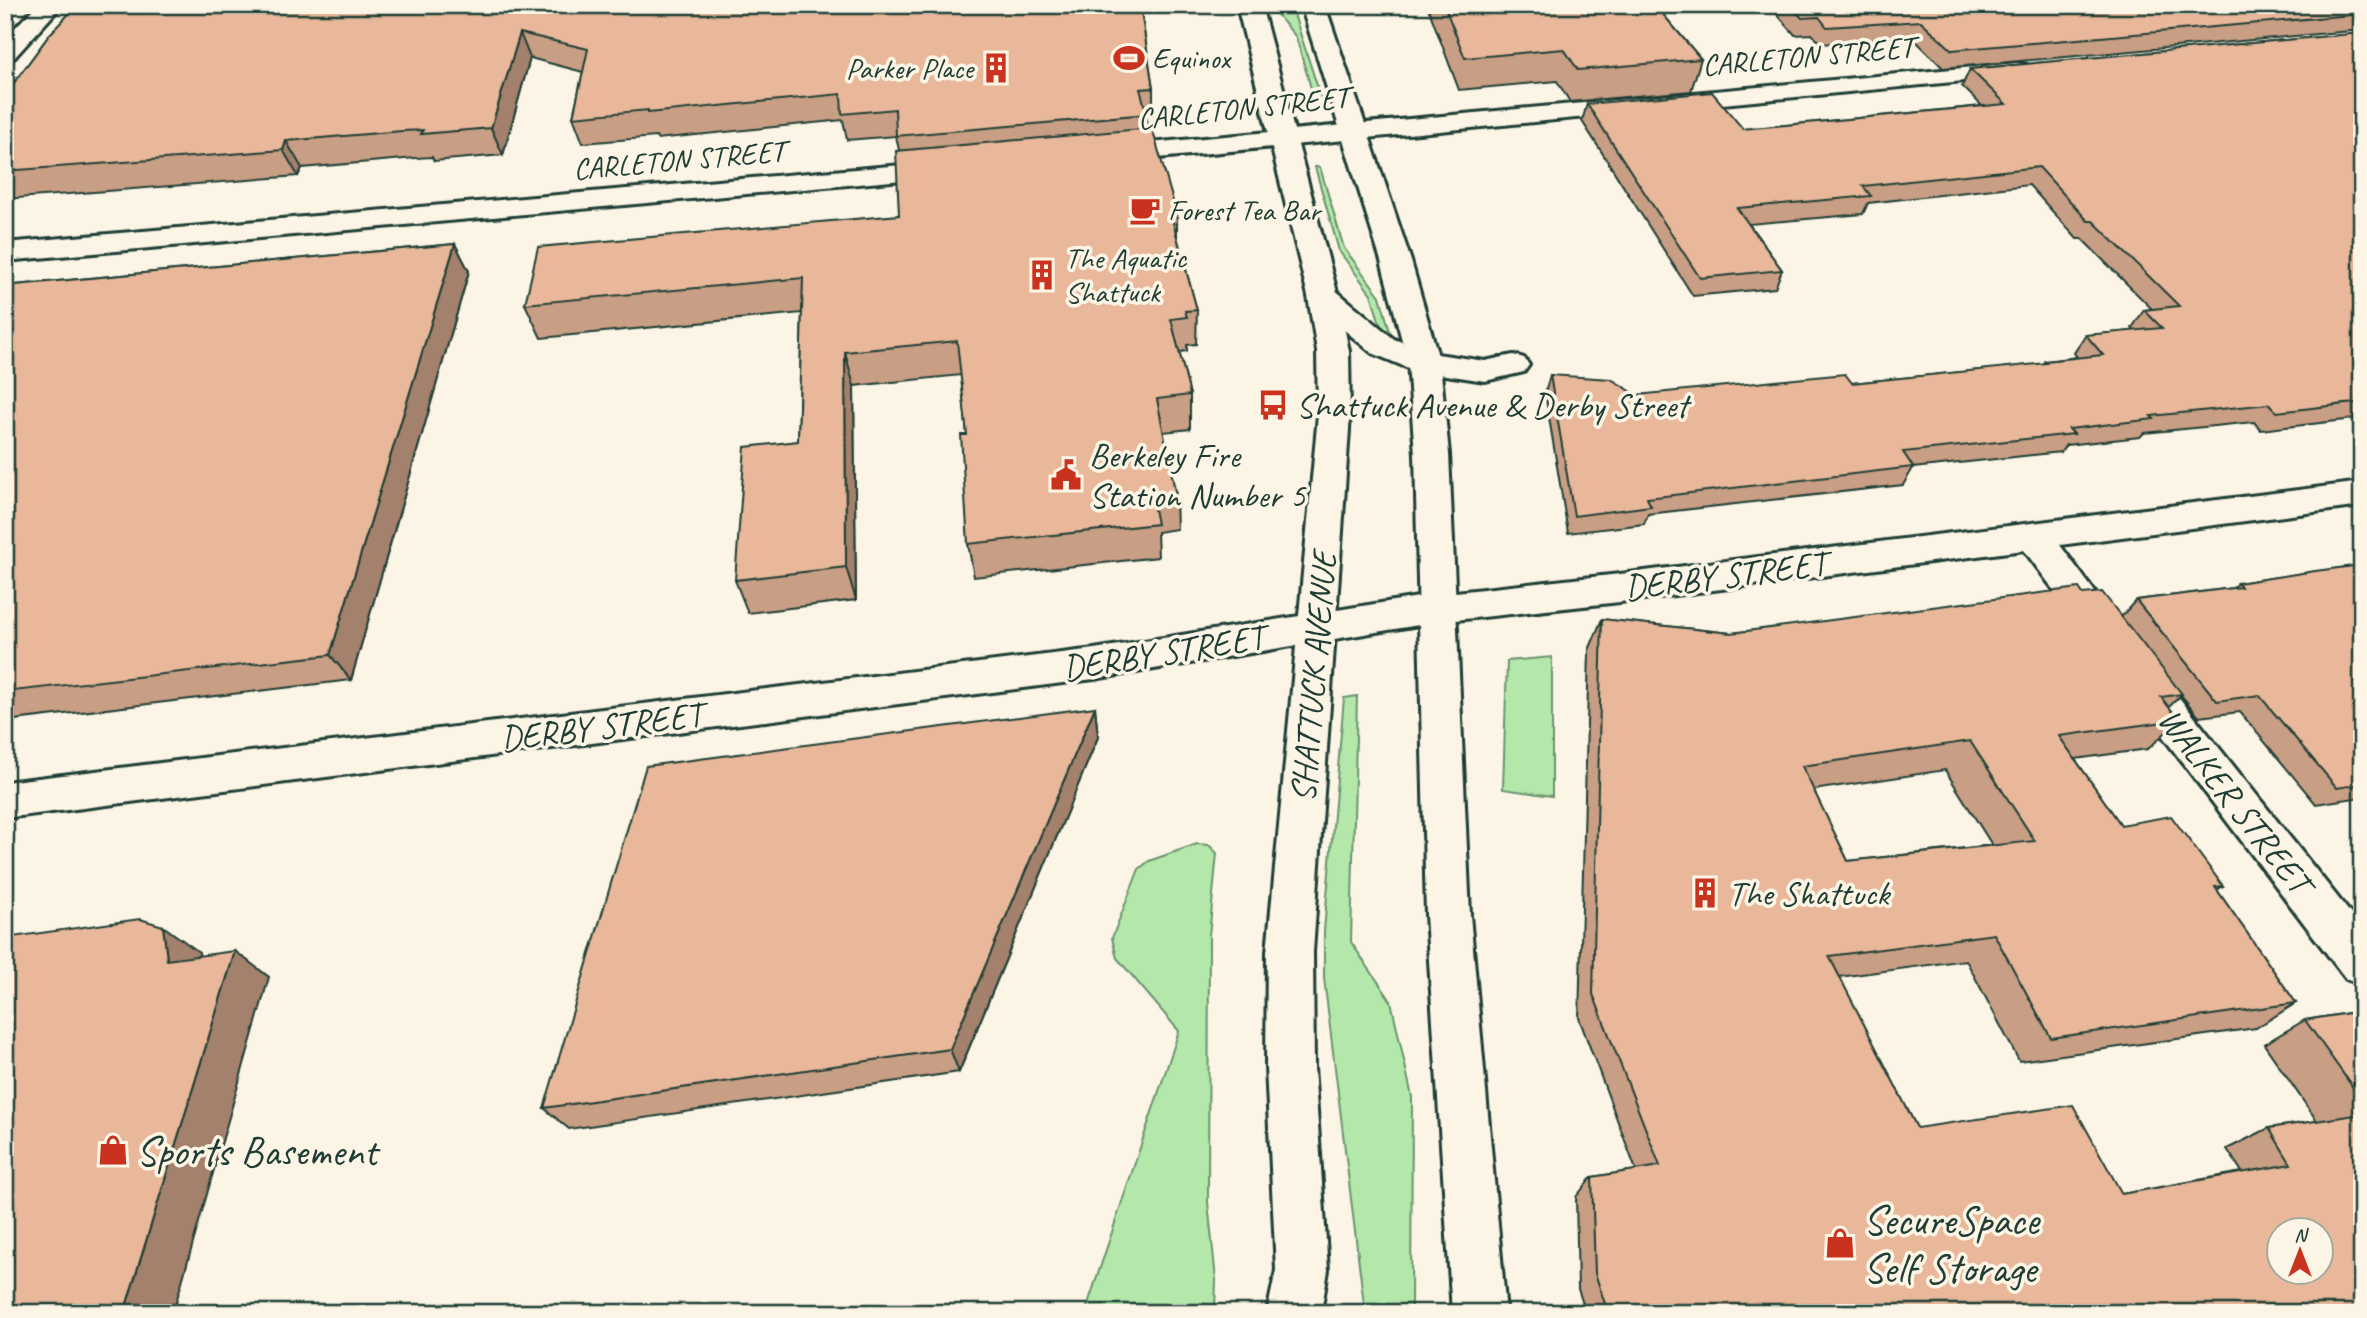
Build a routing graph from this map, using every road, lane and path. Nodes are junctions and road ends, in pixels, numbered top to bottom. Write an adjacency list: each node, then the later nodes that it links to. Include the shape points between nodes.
1 (50, 5): 4 (street)
2 (1249, 5): 7 (street, SHATTUCK AVENUE)
3 (1313, 5): 6 (street)
4 (5, 52)
5 (2040, 68): 6 (street, CARLETON STREET)
6 (1353, 131): 7 (street, CARLETON STREET); 12 (street)
7 (1283, 138): 8 (street, CARLETON STREET); 11 (street, SHATTUCK AVENUE)
8 (1076, 158)
9 (970, 167): 10 (street, CARLETON STREET)
10 (5, 252)
11 (1323, 296): 12 (street, via 1383,346); 17 (street, SHATTUCK AVENUE, via 1333,351 1334,415)
12 (1424, 363): 13 (street); 16 (street)
13 (1499, 368)
14 (2362, 494): 15 (street, DERBY STREET)
15 (2032, 536): 16 (street, DERBY STREET); 19 (street, WALKER STREET)
16 (1437, 608): 17 (street, DERBY STREET); 21 (street, via 1449,940)
17 (1317, 629): 18 (street, DERBY STREET, via 1080,666); 20 (street, SHATTUCK AVENUE, via 1290,952 1290,1067)
18 (5, 800)
19 (2362, 964)
20 (1305, 1298)
21 (1480, 1310)

